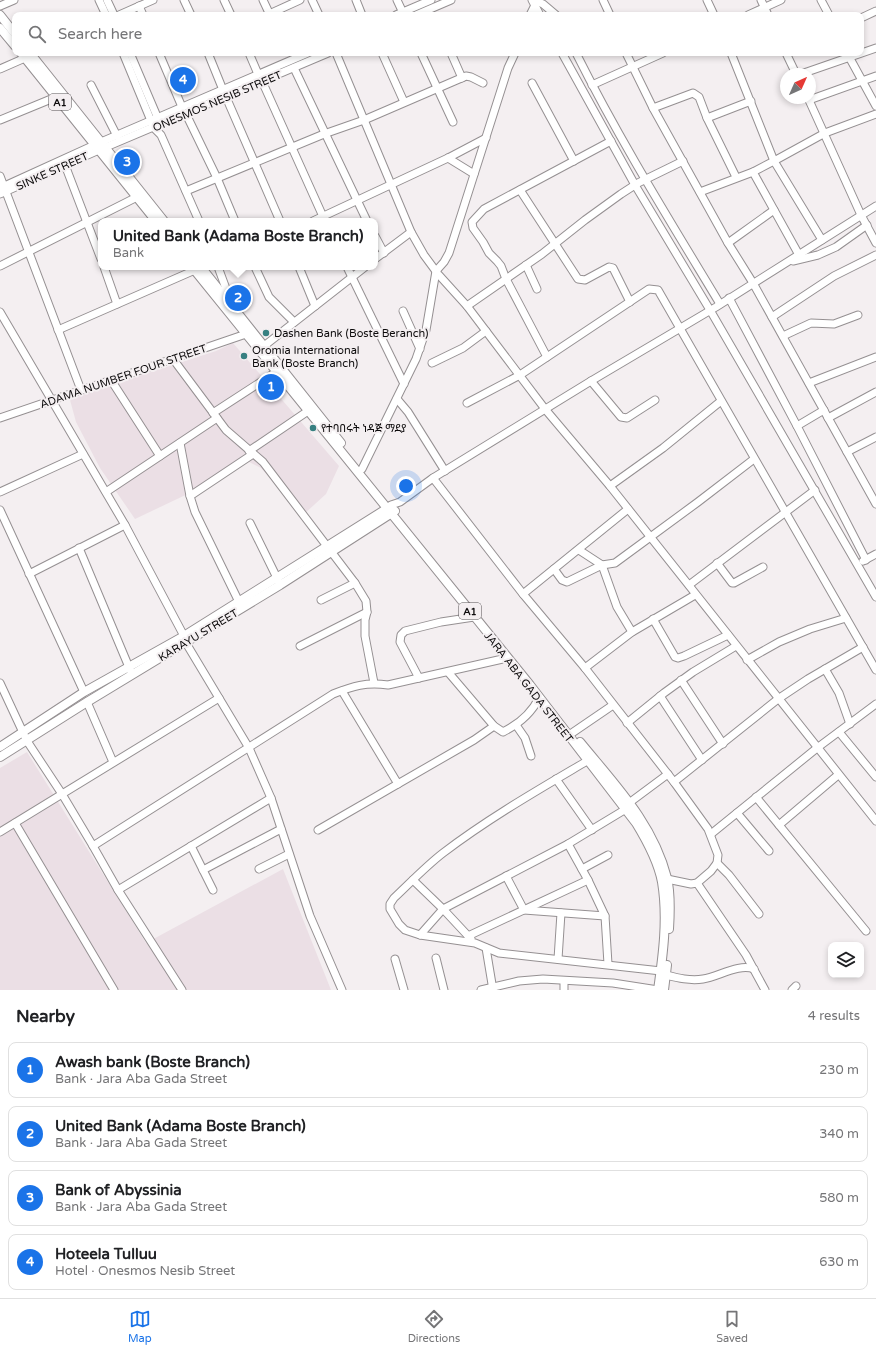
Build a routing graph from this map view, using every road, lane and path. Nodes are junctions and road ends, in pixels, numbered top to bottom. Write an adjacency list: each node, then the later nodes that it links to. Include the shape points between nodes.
1 (14, 0): 20 (street)
2 (99, 0): 23 (street)
3 (107, 0): 24 (street)
4 (153, 0): 21 (street)
5 (184, 0): 27 (street)
6 (224, 0): 28 (street)
7 (263, 0): 29 (street)
8 (300, 0): 30 (street)
9 (312, 0): 31 (street)
10 (356, 0): 32 (street)
11 (397, 0): 33 (street)
12 (431, 0): 34 (street)
13 (451, 0): 35 (street)
14 (603, 0): 39 (street)
15 (707, 0): 40 (street)
16 (761, 0): 22 (street)
17 (781, 0): 22 (street)
18 (821, 0): 43 (street)
19 (534, 2): 36 (street); 37 (street); 38 (street, via 543,4)
20 (0, 6)
21 (139, 6): 25 (street); 26 (street)
22 (764, 7): 41 (street); 42 (street)
23 (105, 12)
24 (113, 12)
25 (126, 12)
26 (141, 12)
27 (190, 12)
28 (230, 12)
29 (268, 12)
30 (275, 12)
31 (318, 12)
32 (361, 12)
33 (400, 12)
34 (405, 12)
35 (423, 12)
36 (531, 12)
37 (539, 12)
38 (552, 12)
39 (609, 12)
40 (713, 12)
41 (754, 12)
42 (766, 12)
43 (827, 12)
44 (876, 12): 46 (street)
45 (0, 15): 48 (main road)
46 (864, 17)
47 (0, 28): 49 (main road)
48 (12, 30)
49 (12, 42)
50 (876, 48): 51 (street)
51 (864, 51)
52 (25, 56): 80 (street)
53 (30, 56): 92 (main road, A1)
54 (31, 56): 110 (main road, A1)
55 (124, 56): 104 (street)
56 (131, 56): 104 (street)
57 (160, 56): 98 (street)
58 (209, 56): 90 (street)
59 (249, 56): 82 (street)
60 (288, 56): 76 (street)
61 (304, 56): 76 (street, ONESMOS NESIB STREET)
62 (318, 56): 76 (street, ONESMOS NESIB STREET)
63 (337, 56): 102 (street)
64 (383, 56): 94 (street)
65 (422, 56): 89 (street)
66 (452, 56): 83 (street)
67 (514, 56): 108 (street)
68 (564, 56): 109 (street)
69 (578, 56): 88 (street)
70 (627, 56): 77 (street)
71 (656, 56): 77 (street)
72 (732, 56): 93 (street)
73 (787, 56): 78 (street)
74 (846, 56): 79 (street)
75 (849, 56): 84 (street)
76 (292, 64): 82 (street, ONESMOS NESIB STREET); 106 (street)
77 (632, 67): 88 (street); 97 (street)
78 (793, 68)
79 (816, 68)
80 (0, 69)
81 (876, 76): 84 (street)
82 (260, 78): 90 (street, ONESMOS NESIB STREET); 111 (street)
83 (462, 78): 85 (street, via 466,76); 89 (street)
84 (862, 81): 91 (street); 96 (street)
85 (483, 82)
86 (532, 83): 113 (street)
87 (90, 85): 107 (street)
88 (592, 85): 123 (street)
89 (438, 88): 94 (street); 103 (street)
90 (224, 93): 98 (street, ONESMOS NESIB STREET); 116 (street)
91 (816, 96)
92 (56, 97): 101 (street); 110 (main road, A1)
93 (751, 101): 100 (street); 115 (street)
94 (404, 102): 102 (street)
95 (810, 104): 105 (street)
96 (876, 106)
97 (653, 108): 100 (street, via 693,93 700,97); 114 (street)
98 (184, 110): 104 (street, ONESMOS NESIB STREET); 122 (street)
99 (876, 114): 105 (street)
100 (707, 118): 121 (street)
101 (0, 120)
102 (364, 120): 106 (street); 124 (street)
103 (453, 122)
104 (156, 123): 107 (street, ONESMOS NESIB STREET); 110 (street, ONESMOS NESIB STREET); 128 (street)
105 (825, 133): 115 (street); 134 (street)
106 (324, 134): 111 (street); 131 (street)
107 (117, 136): 110 (street, ONESMOS NESIB STREET)
108 (486, 138): 112 (street); 119 (street)
109 (611, 141): 113 (street); 125 (street)
110 (100, 146): 117 (street, SINKE STREET); 126 (street, SINKE STREET); 130 (main road, A1); 136 (main road, A1)
111 (292, 148): 116 (street); 140 (street)
112 (448, 158): 119 (street); 124 (street)
113 (574, 161): 127 (street)
114 (683, 161): 123 (street); 129 (street)
115 (774, 161): 118 (street); 146 (street)
116 (254, 163): 122 (street); 139 (street)
117 (65, 165): 126 (street, SINKE STREET); 143 (street)
118 (752, 172): 121 (street); 133 (street)
119 (474, 174): 169 (street, via 449,253)
120 (0, 176): 126 (street)
121 (736, 177): 129 (street)
122 (217, 178): 128 (street); 138 (street)
123 (645, 180): 125 (street); 178 (street)
124 (391, 184): 131 (street); 145 (street)
125 (635, 185): 150 (street); 181 (street)
126 (3, 190): 152 (street)
127 (520, 190): 150 (street); 171 (street, via 484,209 472,222 472,228 497,260)
128 (186, 191): 137 (street)
129 (700, 192): 149 (street)
130 (137, 197): 135 (main road, A1); 143 (street)
131 (356, 201): 141 (street); 142 (street)
132 (876, 206): 134 (street)
133 (774, 210): 149 (street); 154 (street)
134 (861, 214): 144 (street); 146 (street)
135 (154, 218)
136 (161, 218)
137 (198, 218)
138 (234, 218)
139 (279, 218)
140 (324, 218)
141 (326, 218)
142 (365, 218)
143 (87, 222): 151 (street); 152 (street)
144 (867, 225): 147 (street); 157 (street, via 836,247)
145 (411, 232): 153 (street); 169 (street)
146 (822, 240): 154 (street)
147 (875, 241)
148 (378, 242): 153 (street)
149 (728, 243): 172 (street)
150 (555, 244): 158 (street); 175 (street, via 578,279 584,280 612,268)
151 (98, 251)
152 (29, 252): 159 (street); 188 (street)
153 (384, 253): 156 (street)
154 (799, 255): 157 (street)
155 (876, 255): 185 (street, via 834,276)
156 (378, 257)
157 (787, 262): 172 (street)
158 (526, 265): 171 (street); 173 (street)
159 (0, 266)
160 (105, 270): 176 (street)
161 (192, 270): 176 (street)
162 (198, 270): 177 (main road, JARA ABA GADA STREET / A1)
163 (198, 270): 190 (main road, JARA ABA GADA STREET / A1)
164 (219, 270): 177 (street)
165 (256, 270): 186 (street, via 270,297)
166 (300, 270): 179 (street)
167 (348, 270): 170 (street)
168 (361, 270): 170 (street)
169 (437, 272): 180 (street); 193 (street)
170 (352, 277): 179 (street); 203 (street)
171 (506, 279): 180 (street); 195 (street)
172 (753, 283): 174 (street); 185 (street)
173 (537, 289)
174 (729, 298): 178 (street); 217 (street)
175 (630, 302): 187 (street, via 649,289 658,290); 195 (street)
176 (117, 304): 188 (street)
177 (231, 304): 192 (main road, JARA ABA GADA STREET / A1)
178 (720, 304): 181 (street)
179 (315, 306): 186 (street)
180 (467, 306): 189 (street)
181 (710, 310): 187 (street); 229 (street)
182 (403, 311): 193 (street)
183 (0, 312): 207 (street)
184 (858, 315): 191 (street, via 834,324 811,323)
185 (772, 317): 191 (street)
186 (294, 322): 192 (street)
187 (678, 328): 201 (street); 209 (street)
188 (58, 330): 204 (street)
189 (486, 330): 197 (street, via 464,348); 199 (street)
190 (246, 334): 196 (street, ADAMA NUMBER FOUR STREET); 198 (main road, JARA ABA GADA STREET / A1)
191 (783, 336): 202 (street)
192 (264, 346): 225 (main road, JARA ABA GADA STREET / A1)
193 (420, 349): 203 (street)
194 (876, 356): 202 (street)
195 (547, 357): 199 (street)
196 (173, 359): 200 (street, ADAMA NUMBER FOUR STREET); 214 (street)
197 (432, 363)
198 (276, 372): 213 (main road, JARA ABA GADA STREET / A1); 214 (street)
199 (520, 375): 210 (street); 211 (street)
200 (111, 380): 204 (street, ADAMA NUMBER FOUR STREET); 223 (street)
201 (591, 381): 208 (street, via 624,419); 211 (street)
202 (809, 383): 212 (street)
203 (404, 384): 206 (street)
204 (81, 390): 207 (street, ADAMA NUMBER FOUR STREET)
205 (876, 392): 216 (street)
206 (397, 399): 225 (street); 226 (street, via 408,412)
207 (51, 400): 215 (street, ADAMA NUMBER FOUR STREET); 222 (street)
208 (655, 400)
209 (720, 400): 224 (street); 228 (street, via 663,448)
210 (467, 403)
211 (545, 409): 226 (street); 228 (street)
212 (824, 410): 216 (street); 217 (street)
213 (308, 411): 221 (street); 236 (main road, JARA ABA GADA STREET / A1)
214 (215, 416): 219 (street); 221 (street)
215 (0, 418)
216 (828, 418): 220 (street)
217 (797, 426): 245 (street)
218 (876, 437): 220 (street)
219 (180, 443): 223 (street); 232 (street)
220 (847, 452): 233 (street)
221 (251, 453): 232 (street); 242 (street, via 263,462)
222 (83, 454): 230 (street); 231 (street)
223 (160, 456): 231 (street)
224 (754, 459): 237 (street); 240 (street)
225 (362, 469): 236 (main road, JARA ABA GADA STREET / A1)
226 (445, 472): 227 (street)
227 (434, 478): 236 (street); 255 (street)
228 (610, 486): 234 (street)
229 (815, 490): 237 (street); 247 (street)
230 (0, 492)
231 (106, 492): 239 (street)
232 (190, 496): 259 (street, via 195,512)
233 (876, 504)
234 (628, 509): 240 (street); 243 (street)
235 (0, 510): 251 (street)
236 (391, 510): 242 (main road, KARAYU STREET); 261 (main road, JARA ABA GADA STREET / A1); 297 (main road, JARA ABA GADA STREET / A1)
237 (785, 512): 246 (street); 262 (street)
238 (250, 523): 252 (street)
239 (125, 525): 241 (street); 266 (street)
240 (650, 538): 248 (street, via 615,563); 254 (street)
241 (79, 548): 251 (street); 272 (street)
242 (329, 549): 252 (main road, KARAYU STREET); 253 (street)
243 (579, 550): 248 (street); 250 (street)
244 (876, 554): 245 (street)
245 (866, 560): 247 (street)
246 (717, 563): 249 (street, via 734,583); 254 (street)
247 (858, 564): 257 (street)
248 (602, 565): 250 (street, via 567,582 562,580); 264 (street, via 617,607)
249 (763, 567)
250 (554, 569): 255 (street)
251 (29, 574): 283 (street)
252 (278, 582): 259 (main road, KARAYU STREET); 266 (main road, KARAYU STREET)
253 (355, 583): 258 (street); 260 (street, via 366,601)
254 (689, 585): 256 (street)
255 (523, 594): 273 (street)
256 (695, 595): 263 (street); 265 (street)
257 (876, 597)
258 (321, 600)
259 (239, 602): 266 (main road, KARAYU STREET)
260 (367, 612): 267 (street); 281 (street, via 365,636)
261 (474, 616): 270 (main road, JARA ABA GADA STREET / A1); 278 (street, via 405,631 401,635 400,642)
262 (846, 618): 269 (street); 271 (street, via 779,642)
263 (653, 619): 264 (street); 265 (street, via 671,653 678,658)
264 (632, 632): 273 (street)
265 (728, 635): 268 (street)
266 (185, 639): 272 (main road, KARAYU STREET); 277 (main road, KARAYU STREET); 285 (street)
267 (300, 646)
268 (736, 646): 271 (street); 279 (street)
269 (863, 647): 274 (street); 275 (street)
270 (507, 658): 276 (street); 286 (main road, JARA ABA GADA STREET / A1)
271 (747, 660): 287 (street)
272 (130, 666): 277 (street); 283 (main road, KARAYU STREET)
273 (584, 668): 290 (street)
274 (825, 669): 287 (street); 292 (street, via 839,693)
275 (876, 670)
276 (448, 672): 278 (street); 294 (street)
277 (132, 675): 288 (main road, KARAYU STREET)
278 (419, 678): 281 (street, via 388,685)
279 (681, 680): 284 (street); 299 (street)
280 (0, 683): 295 (street)
281 (374, 683): 282 (street, via 357,685)
282 (342, 691): 301 (street); 313 (street)
283 (84, 692): 295 (main road, KARAYU STREET)
284 (660, 696): 291 (street); 305 (street)
285 (219, 698): 301 (street); 307 (street)
286 (540, 698): 293 (street, via 534,708); 306 (main road, JARA ABA GADA STREET / A1)
287 (778, 699): 299 (street); 302 (street)
288 (87, 702): 298 (main road, KARAYU STREET); 307 (street)
289 (876, 704): 292 (street)
290 (613, 705): 291 (street); 297 (street)
291 (627, 723): 308 (street)
292 (850, 724): 296 (street)
293 (516, 725): 294 (street, via 503,732); 303 (street)
294 (494, 726): 313 (street)
295 (23, 732): 298 (street); 300 (main road, KARAYU STREET)
296 (839, 732): 302 (street); 310 (street)
297 (572, 733): 317 (main road, JARA ABA GADA STREET / A1)
298 (27, 741): 304 (main road, KARAYU STREET); 314 (street)
299 (723, 744): 305 (street)
300 (0, 747)
301 (249, 748): 316 (street); 328 (street)
302 (817, 748): 309 (street); 315 (street)
303 (531, 756)
304 (0, 757)
305 (702, 760): 312 (street)
306 (587, 761): 311 (street); 317 (main road, JARA ABA GADA STREET / A1)
307 (112, 762): 314 (street)
308 (668, 774): 312 (street); 317 (street)
309 (838, 775): 319 (street); 321 (street)
310 (876, 777)
311 (556, 779): 324 (street); 339 (street, via 490,819 442,853)
312 (674, 782): 326 (street)
313 (398, 784): 323 (street)
314 (62, 794): 320 (street); 328 (street)
315 (756, 797): 318 (street); 321 (street)
316 (271, 798): 322 (street); 329 (street)
317 (628, 806): 324 (street); 338 (main road, JARA ABA GADA STREET / A1, via 650,834); 359 (main road, JARA ABA GADA STREET / A1, via 662,881 665,908)
318 (737, 813): 326 (street); 330 (street)
319 (876, 821)
320 (15, 823): 325 (street); 363 (street)
321 (779, 825): 349 (street)
322 (281, 829): 331 (street); 336 (street)
323 (318, 830)
324 (592, 830): 327 (street)
325 (0, 832)
326 (711, 834): 333 (street, via 718,856)
327 (568, 844): 334 (street); 337 (street)
328 (93, 846): 342 (street)
329 (191, 846): 336 (street); 342 (street)
330 (769, 851)
331 (289, 854): 335 (street); 365 (street, via 310,916)
332 (608, 855): 334 (street)
333 (717, 863): 341 (street, via 711,872); 347 (street)
334 (582, 868): 340 (street)
335 (258, 869)
336 (203, 870): 343 (street)
337 (506, 876): 344 (street); 345 (street)
338 (667, 879): 341 (street); 359 (main road, JARA ABA GADA STREET / A1, via 670,912)
339 (413, 880): 344 (street); 350 (street, via 394,898 390,909 405,930)
340 (588, 880): 345 (street); 348 (street)
341 (697, 883): 358 (street)
342 (118, 890): 364 (street)
343 (212, 890)
344 (444, 908): 350 (street); 351 (street)
345 (524, 910): 346 (street); 351 (street)
346 (561, 913): 348 (street); 356 (street)
347 (758, 914)
348 (605, 916): 357 (street)
349 (866, 931)
350 (420, 935): 352 (street)
351 (468, 936): 352 (street)
352 (475, 944): 353 (street)
353 (486, 948): 356 (street, via 499,953); 362 (street)
354 (436, 958): 367 (street)
355 (395, 959): 366 (street)
356 (558, 959): 357 (street)
357 (608, 964): 359 (street)
358 (754, 969): 359 (street, via 740,968 692,980); 372 (street)
359 (663, 973): 370 (main road, JARA ABA GADA STREET / A1); 371 (main road, JARA ABA GADA STREET / A1)
360 (564, 981): 361 (street); 362 (street, via 519,981); 369 (street)
361 (612, 986): 370 (street)
362 (493, 989): 368 (street)
363 (114, 990)
364 (182, 990)
365 (342, 990)
366 (404, 990)
367 (444, 990)
368 (481, 990)
369 (564, 990)
370 (658, 990)
371 (664, 990)
372 (765, 990)

